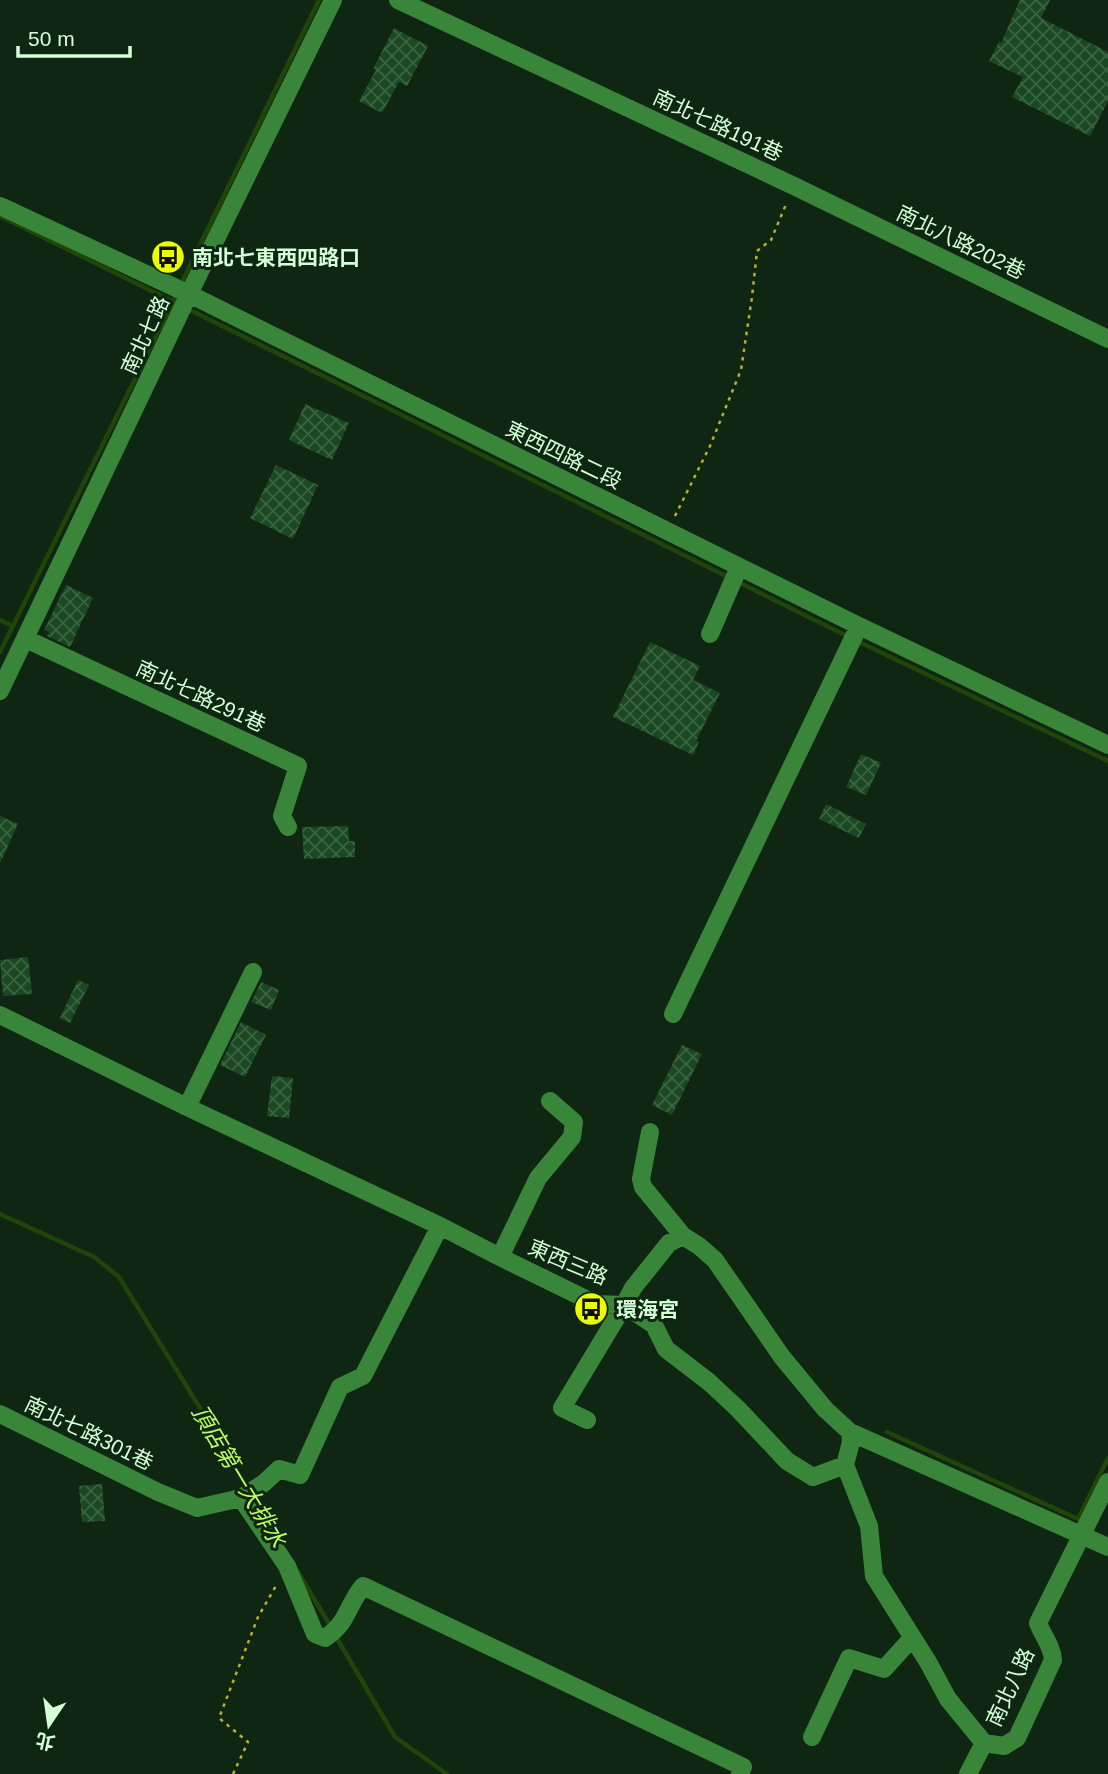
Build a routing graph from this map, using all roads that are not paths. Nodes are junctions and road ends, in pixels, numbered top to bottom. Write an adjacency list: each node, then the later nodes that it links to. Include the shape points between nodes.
1 (332, 0): 5 (street, 南北七路)
2 (398, 0): 3 (street, 南北七路191巷)
3 (793, 186): 6 (street, 南北八路202巷)
4 (0, 205): 5 (street, 東西四路二段)
5 (189, 294): 7 (street, 東西四路二段); 10 (street, 南北七路)
6 (1108, 339)
7 (739, 567): 8 (street, 東西四路二段); 9 (street)
8 (859, 626): 12 (street, 東西四路二段); 15 (street)
9 (710, 634)
10 (26, 639): 11 (street, 南北七路); 13 (street, 南北七路291巷, via 298,766 282,816)
11 (0, 691)
12 (1108, 745)
13 (288, 827)
14 (253, 972): 18 (street)
15 (673, 1014)
16 (0, 1015): 18 (street, 東西三路)
17 (550, 1101): 22 (street, via 574,1122 572,1137 538,1178)
18 (187, 1107): 20 (street, 東西三路)
19 (650, 1132): 21 (street, via 643,1187)
20 (440, 1226): 22 (street, 東西三路); 29 (street, via 363,1376 340,1387 300,1475 279,1469)
21 (684, 1236): 23 (street, 東西三路, via 669,1243); 26 (street, via 715,1260 782,1357)
22 (500, 1257): 23 (street, 東西三路, via 596,1304)
23 (624, 1305): 25 (street, via 562,1408); 27 (street, via 654,1325 666,1349 709,1382 787,1461 813,1477)
24 (0, 1414): 29 (street, 南北七路301巷, via 197,1508)
25 (587, 1420)
26 (850, 1432): 27 (street); 30 (street)
27 (845, 1465): 32 (street, via 869,1526 874,1576)
28 (1108, 1482): 30 (street, 南北八路)
29 (241, 1498): 35 (street, via 287,1566 315,1634 325,1638 338,1629 363,1586 743,1767)
30 (1082, 1535): 31 (street); 34 (street, 南北八路, via 1038,1623 1053,1650 1053,1660 1017,1738 1004,1746)
31 (1108, 1547)
32 (912, 1638): 33 (street, via 884,1669 849,1658); 34 (street, via 948,1699)
33 (812, 1737)
34 (984, 1742): 36 (street, 南北八路)
35 (740, 1774)
36 (968, 1774)

